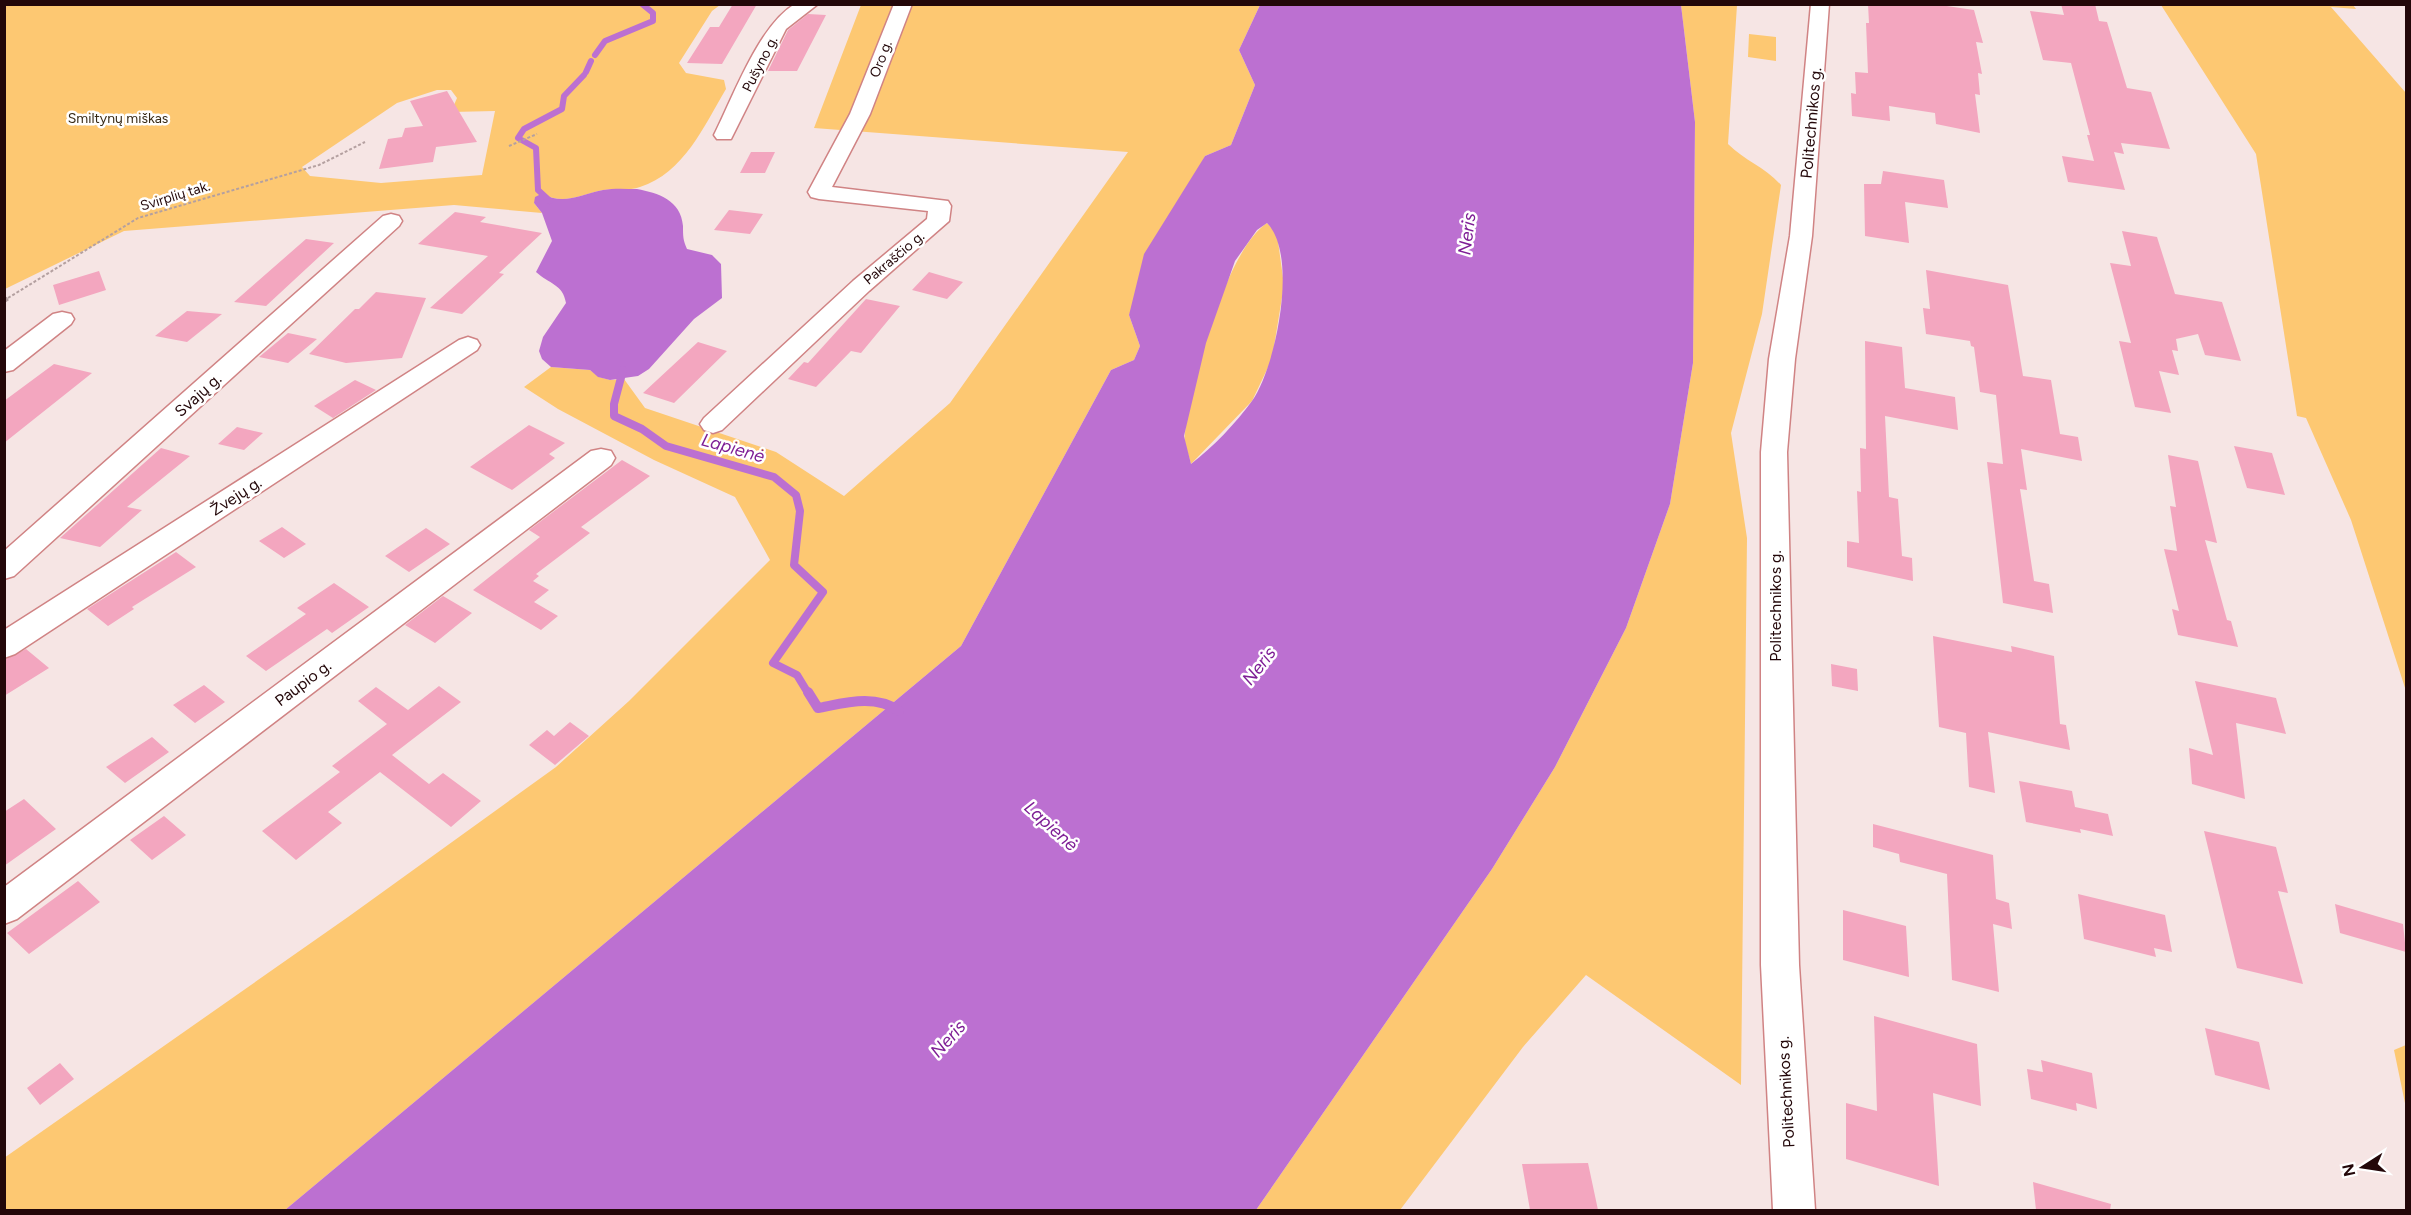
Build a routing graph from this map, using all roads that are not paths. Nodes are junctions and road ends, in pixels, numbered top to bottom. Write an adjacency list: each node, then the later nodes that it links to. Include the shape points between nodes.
1 (809, 4): 5 (street, Pušyno g., via 778,27)
2 (903, 4): 4 (street, Oro g.)
3 (1820, 4): 15 (street, Politechnikos g., via 1801,236 1782,359 1774,452 1780,965)
4 (860, 114): 10 (street, Pakraščio g., via 819,192 940,206 938,221 861,286)
5 (724, 135)
6 (391, 221): 12 (street, Svajų g.)
7 (62, 319): 9 (street)
8 (468, 345): 13 (street, Žvejų g.)
9 (4, 364)
10 (713, 424)
11 (601, 458): 14 (street, Paupio g.)
12 (4, 568)
13 (4, 646)
14 (4, 908)
15 (1794, 1210)

